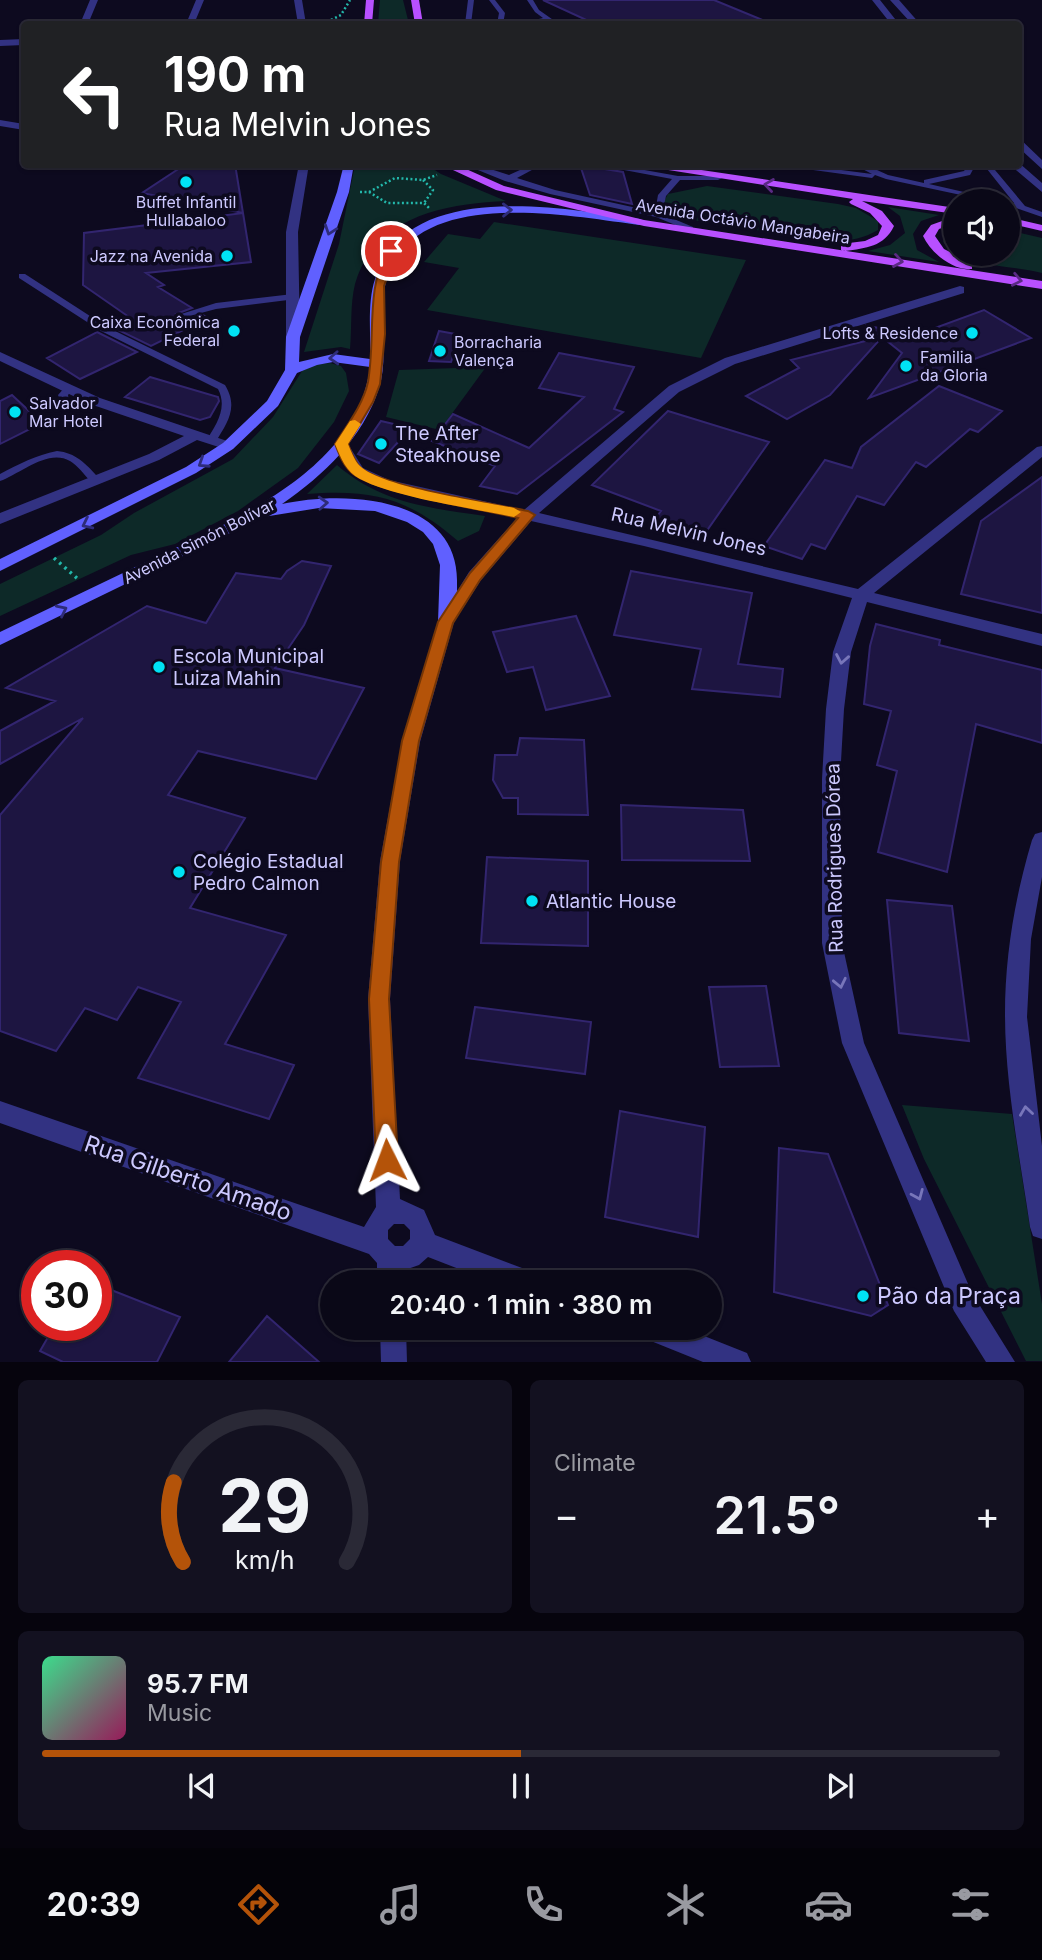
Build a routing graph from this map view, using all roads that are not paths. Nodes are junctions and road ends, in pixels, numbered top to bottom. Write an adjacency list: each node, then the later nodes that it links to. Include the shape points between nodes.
1 (94, 0): 14 (street)
2 (200, 0): 15 (street)
3 (298, 0): 16 (street)
4 (370, 0): 17 (main road)
5 (415, 0): 18 (main road)
6 (471, 0): 19 (lane)
7 (492, 0): 12 (lane)
8 (530, 0): 13 (lane)
9 (876, 0): 23 (street)
10 (894, 0): 24 (street)
11 (505, 1): 12 (lane)
12 (502, 13): 20 (lane)
13 (547, 19): 21 (lane); 22 (lane)
14 (85, 21)
15 (191, 21)
16 (302, 21)
17 (368, 21)
18 (418, 21)
19 (468, 21)
20 (501, 21)
21 (538, 21)
22 (551, 21)
23 (893, 21)
24 (913, 21)
25 (21, 42): 26 (street)
26 (0, 43)
27 (0, 123): 28 (street)
28 (21, 126)
29 (1022, 144): 30 (street)
30 (1042, 166)
31 (300, 168): 67 (street, via 292,232)
32 (348, 168): 69 (street, one-way to 69)
33 (451, 168): 55 (main road, Avenida Octávio Mangabeira, via 500,188)
34 (477, 168): 46 (lane)
35 (531, 168): 46 (lane)
36 (621, 168): 43 (lane)
37 (659, 168): 45 (main road, Avenida Octávio Mangabeira)
38 (807, 168): 44 (lane)
39 (865, 168): 44 (lane)
40 (970, 168): 47 (lane, via 967,173)
41 (989, 168): 51 (lane)
42 (1018, 168): 49 (street)
43 (678, 177): 45 (lane); 53 (lane, via 662,195)
44 (886, 177): 47 (lane)
45 (718, 178): 50 (main road, Avenida Octávio Mangabeira, one-way to 45)
46 (508, 179): 53 (lane)
47 (922, 183): 48 (lane)
48 (948, 189)
49 (1042, 189)
50 (821, 192): 52 (main road, Avenida Octávio Mangabeira); 60 (main road, via 873,208 888,226 883,237 868,244)
51 (1022, 207): 54 (lane)
52 (943, 209)
53 (658, 215): 59 (lane)
54 (1042, 215)
55 (644, 223): 59 (main road, Avenida Octávio Mangabeira); 71 (street, Avenida Simón Bolívar, one-way to 55, via 378,286 386,262 405,237 440,220 514,210)
56 (1020, 223): 58 (main road)
57 (943, 224): 61 (main road, via 929,236)
58 (1042, 228)
59 (690, 229): 60 (main road, Avenida Octávio Mangabeira)
60 (807, 247): 63 (main road, Avenida Octávio Mangabeira, one-way to 63)
61 (943, 255)
62 (969, 266): 63 (main road)
63 (991, 275): 65 (main road, Avenida Octávio Mangabeira, one-way to 65)
64 (22, 276): 74 (lane, via 104,329 222,387 228,412)
65 (1042, 285)
66 (960, 290): 81 (street, via 704,372 644,413)
67 (293, 297): 68 (lane); 69 (street)
68 (182, 315)
69 (293, 337): 72 (street)
70 (0, 356): 73 (street, via 97,401)
71 (377, 365): 72 (street, one-way to 72, via 329,357); 75 (street, Avenida Simón Bolívar, via 367,402)
72 (292, 370): 76 (street, via 273,403)
73 (196, 435): 74 (street); 79 (street, via 154,457)
74 (211, 441): 76 (street)
75 (341, 444): 80 (street, Avenida Simón Bolívar, via 312,477); 81 (street, Rua Melvin Jones, via 352,466 372,480)
76 (228, 446): 83 (street, one-way to 83, via 148,494)
77 (1042, 450): 84 (street)
78 (0, 478): 79 (lane, via 59,454 74,459)
79 (94, 479): 82 (street)
80 (256, 515): 85 (street, one-way to 85, via 344,503 410,517 441,542 448,559); 86 (street, Avenida Simón Bolívar, one-way to 80)
81 (528, 515): 84 (street, Rua Melvin Jones); 85 (street, via 475,576)
82 (0, 519)
83 (0, 566)
84 (862, 594): 87 (street, Rua Melvin Jones); 99 (street, Rua Rodrigues Dórea, one-way to 99, via 842,652 835,709 832,943 853,1043 963,1302)
85 (446, 622): 90 (street, via 411,741 390,862 379,999)
86 (0, 639)
87 (1042, 640)
88 (1042, 840): 91 (street, one-way to 88, via 1017,1040 1019,952 1029,880)
89 (0, 1112): 93 (street, Rua Gilberto Amado)
90 (389, 1213): 92 (street, via 400,1210 419,1220); 93 (street, via 376,1232)
91 (1042, 1227)
92 (422, 1242): 93 (street, via 414,1253); 94 (street)
93 (385, 1261)
94 (495, 1270)
95 (393, 1340): 97 (street)
96 (681, 1340): 98 (street)
97 (394, 1362)
98 (738, 1362)
99 (1002, 1362)

